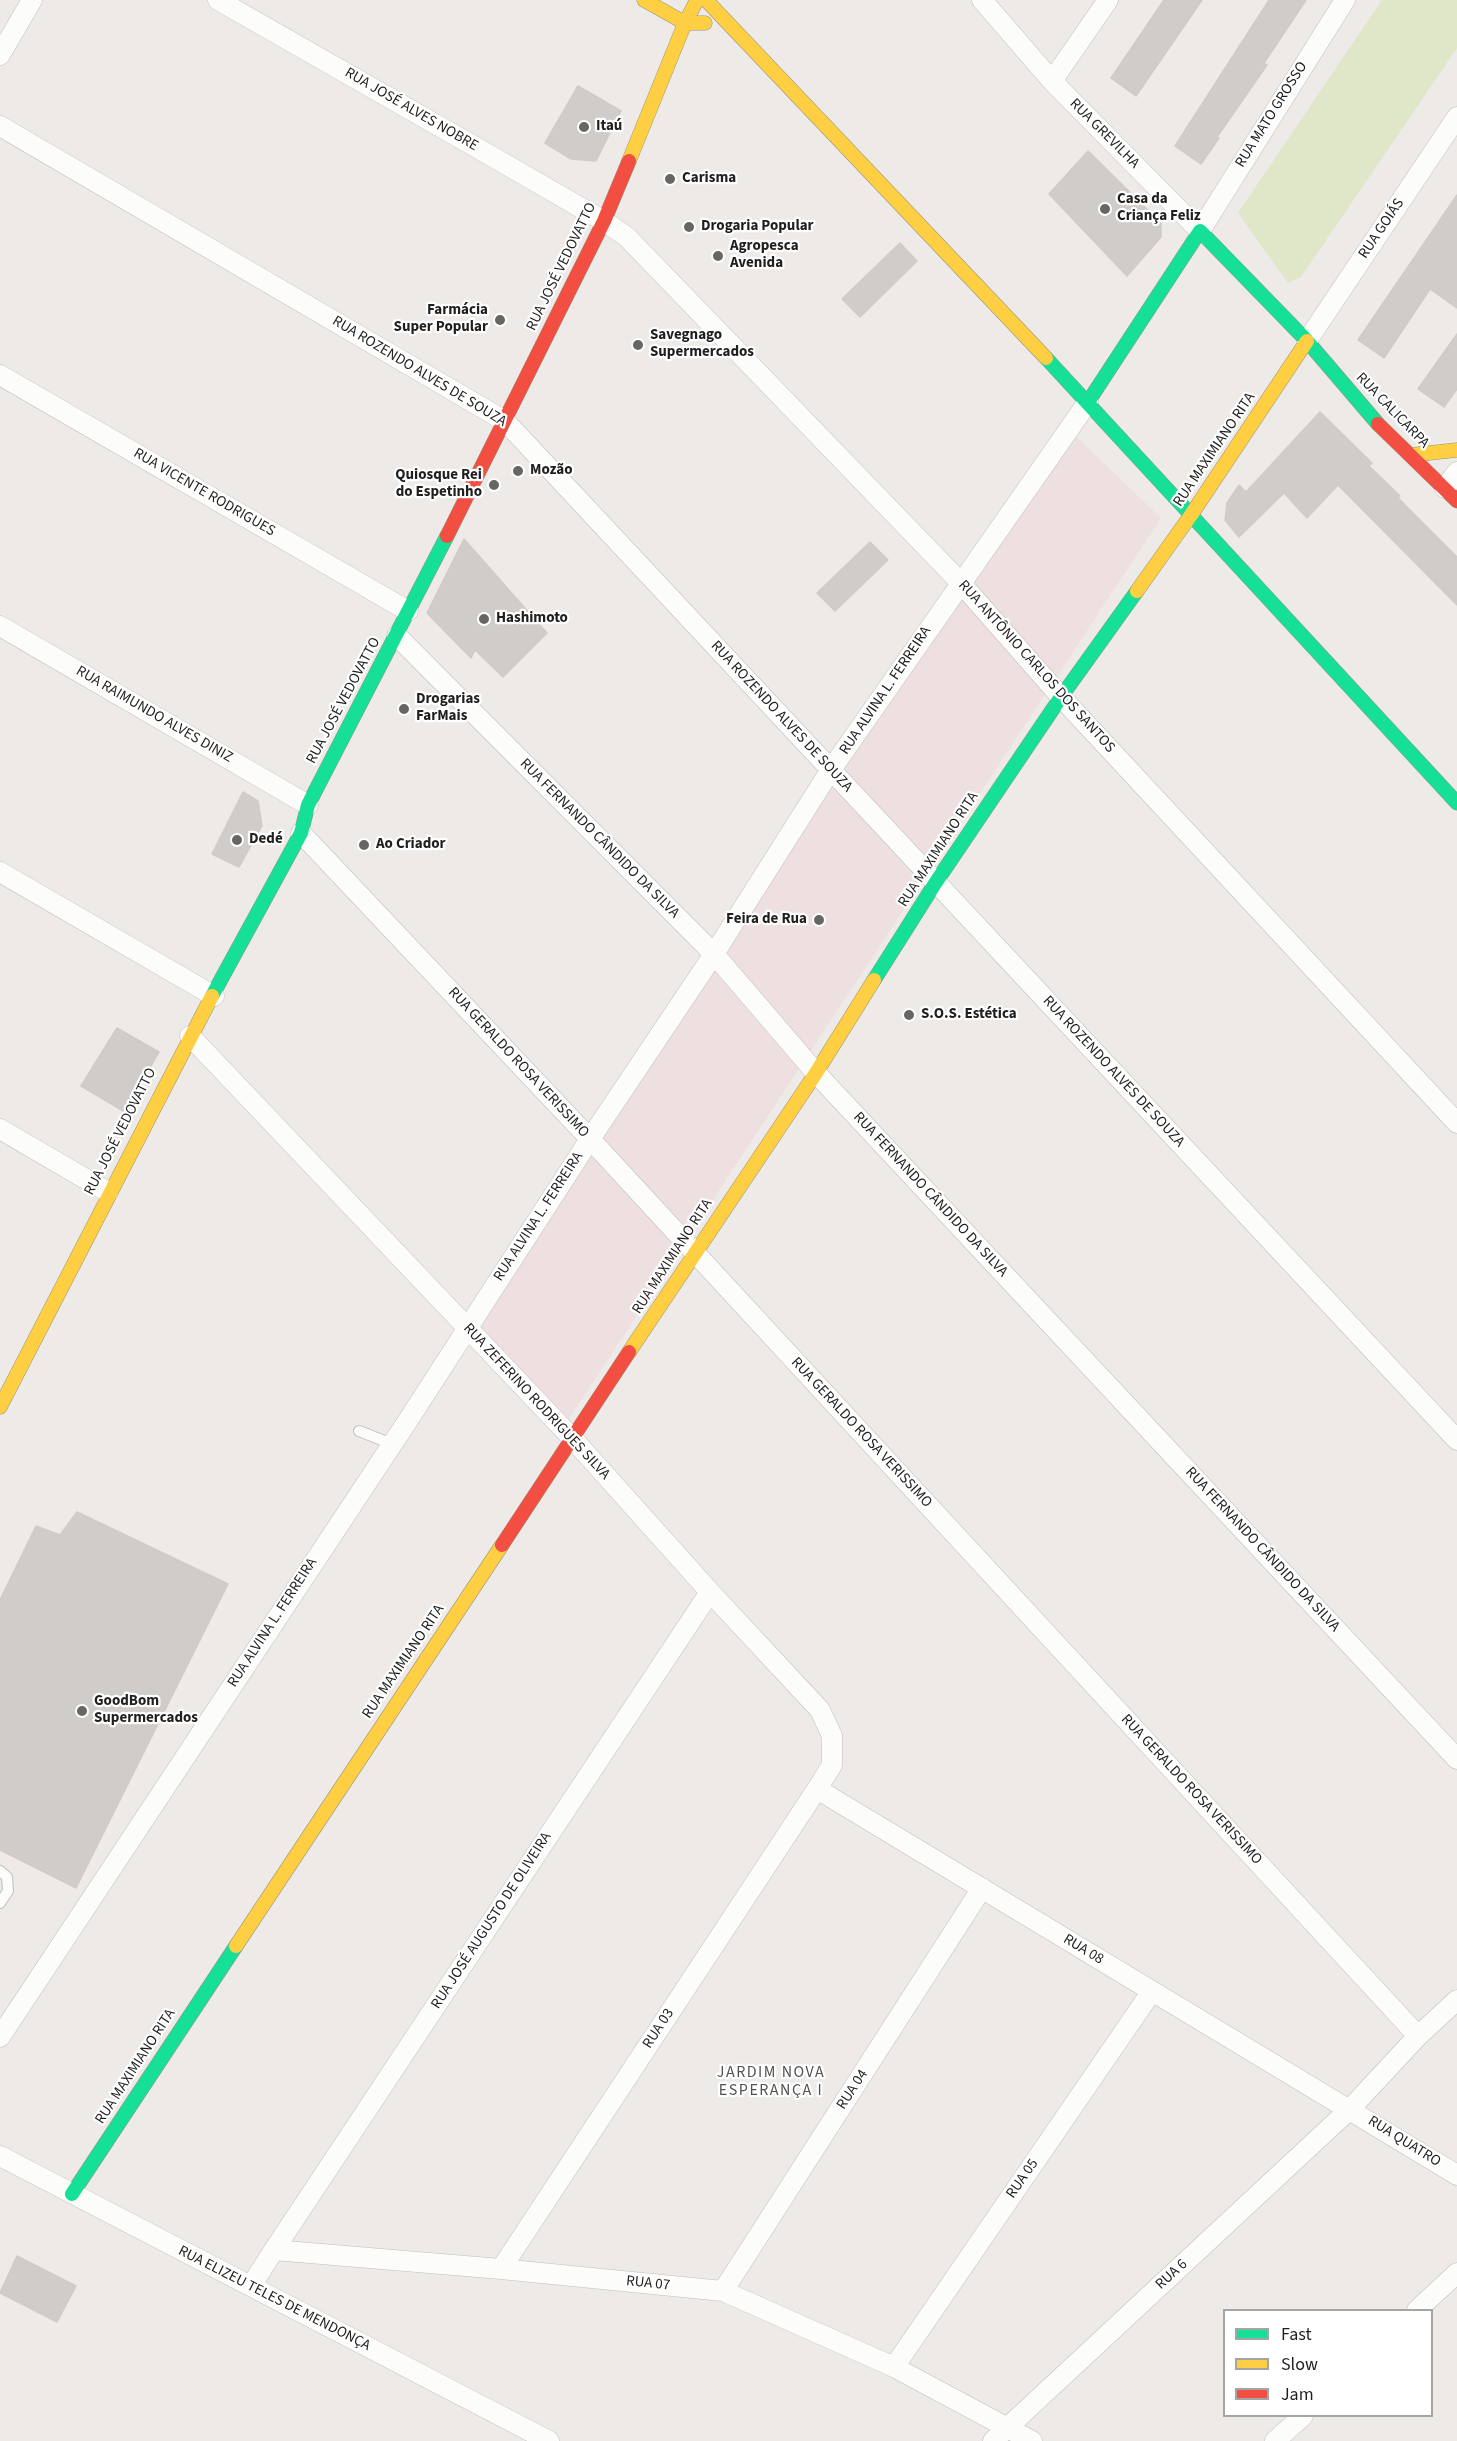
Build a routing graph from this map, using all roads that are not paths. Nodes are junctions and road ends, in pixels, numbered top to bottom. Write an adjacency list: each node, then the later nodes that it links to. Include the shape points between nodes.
1 (32, 0): 11 (street)
2 (218, 0): 15 (street, RUA JOSÉ ALVES NOBRE)
3 (644, 0): 9 (street)
4 (697, 0): 9 (street, RUA JOSÉ VEDOVATTO)
5 (706, 0): 10 (street)
6 (982, 0): 12 (street, RUA GREVILHA)
7 (1108, 0): 12 (street)
8 (1345, 0): 16 (street, RUA MATO GROSSO)
9 (685, 23): 10 (street); 15 (street, RUA JOSÉ VEDOVATTO)
10 (726, 23): 19 (street)
11 (0, 55)
12 (1052, 81): 16 (street, RUA GREVILHA)
13 (1457, 117): 17 (street, RUA GOIÁS)
14 (0, 126): 20 (street, RUA ROZENDO ALVES DE SOUZA)
15 (604, 221): 20 (street, RUA JOSÉ VEDOVATTO); 26 (street, RUA ANTÔNIO CARLOS DOS SANTOS, via 627,237)
16 (1200, 231): 17 (street, RUA GREVILHA); 19 (street)
17 (1307, 341): 22 (street, RUA CALICARPA, via 1367,413); 25 (street, RUA MAXIMIANO RITA)
18 (0, 375): 27 (street, RUA VICENTE RODRIGUES)
19 (1088, 402): 25 (street); 26 (street, RUA ALVINA L. FERREIRA)
20 (505, 421): 27 (street, RUA JOSÉ VEDOVATTO); 31 (street, RUA ROZENDO ALVES DE SOUZA)
21 (1457, 450): 22 (street)
22 (1411, 456): 24 (street, RUA CALICARPA)
23 (1457, 472): 24 (street)
24 (1451, 494)
25 (1191, 515): 30 (street, RUA MAXIMIANO RITA); 32 (street)
26 (960, 582): 30 (street, RUA ANTÔNIO CARLOS DOS SANTOS); 31 (street, RUA ALVINA L. FERREIRA)
27 (408, 611): 29 (street, RUA JOSÉ VEDOVATTO)
28 (0, 626): 33 (street, RUA RAIMUNDO ALVES DINIZ)
29 (397, 636): 33 (street, RUA JOSÉ VEDOVATTO); 37 (street, RUA FERNANDO CÂNDIDO DA SILVA)
30 (1061, 697): 36 (street, RUA MAXIMIANO RITA); 41 (street, RUA ANTÔNIO CARLOS DOS SANTOS)
31 (830, 771): 36 (street, RUA ROZENDO ALVES DE SOUZA); 37 (street, RUA ALVINA L. FERREIRA)
32 (1457, 803)
33 (308, 805): 34 (street, RUA JOSÉ VEDOVATTO)
34 (301, 833): 38 (street, RUA JOSÉ VEDOVATTO); 43 (street, RUA GERALDO ROSA VERISSIMO)
35 (0, 873): 38 (street)
36 (936, 882): 40 (street, RUA MAXIMIANO RITA); 52 (street, RUA ROZENDO ALVES DE SOUZA)
37 (714, 954): 40 (street, RUA FERNANDO CÂNDIDO DA SILVA); 43 (street, RUA ALVINA L. FERREIRA)
38 (214, 996): 39 (street, RUA JOSÉ VEDOVATTO)
39 (190, 1036): 44 (street, RUA JOSÉ VEDOVATTO); 46 (street, RUA ZEFERINO RODRIGUES SILVA)
40 (816, 1073): 45 (street, RUA MAXIMIANO RITA); 55 (street, RUA FERNANDO CÂNDIDO DA SILVA)
41 (1457, 1124)
42 (0, 1129): 44 (street)
43 (590, 1139): 45 (street, RUA GERALDO ROSA VERISSIMO); 46 (street, RUA ALVINA L. FERREIRA)
44 (108, 1192): 48 (street, RUA JOSÉ VEDOVATTO)
45 (694, 1253): 51 (street, RUA MAXIMIANO RITA); 62 (street, RUA GERALDO ROSA VERISSIMO)
46 (467, 1329): 51 (street, RUA ZEFERINO RODRIGUES SILVA); 53 (street, RUA ALVINA L. FERREIRA)
47 (0, 1372): 48 (street)
48 (14, 1380): 49 (street, RUA JOSÉ VEDOVATTO)
49 (0, 1407)
50 (359, 1431): 53 (lane)
51 (573, 1439): 54 (street, RUA ZEFERINO RODRIGUES SILVA); 67 (street, RUA MAXIMIANO RITA)
52 (1457, 1440)
53 (392, 1444): 63 (street, RUA ALVINA L. FERREIRA)
54 (710, 1592): 56 (street, RUA ZEFERINO RODRIGUES SILVA, via 820,1710 832,1736 832,1765); 68 (street, RUA JOSÉ AUGUSTO DE OLIVEIRA)
55 (1457, 1759)
56 (817, 1789): 58 (street, RUA 08); 69 (street, RUA 03)
57 (0, 1871): 59 (lane, via 7,1877 8,1891)
58 (982, 1888): 60 (street, RUA 08); 72 (street, RUA 04)
59 (0, 1903)
60 (1152, 1991): 64 (street, RUA 08); 74 (street, RUA 05)
61 (1457, 2000): 62 (street, RUA 6)
62 (1418, 2036): 64 (street, RUA 6)
63 (0, 2037)
64 (1350, 2109): 66 (street, RUA QUATRO); 76 (street, RUA 6)
65 (0, 2156): 67 (street, RUA ELIZEU TELES DE MENDONÇA)
66 (1457, 2175)
67 (72, 2194): 71 (street, RUA ELIZEU TELES DE MENDONÇA)
68 (274, 2250): 69 (street, RUA 07); 71 (street)
69 (501, 2269): 72 (street, RUA 07)
70 (1457, 2273): 73 (street)
71 (251, 2286): 77 (street, RUA ELIZEU TELES DE MENDONÇA)
72 (723, 2292): 74 (street, RUA 07)
73 (1418, 2309)
74 (894, 2367): 76 (street, RUA 07)
75 (1301, 2417): 79 (street)
76 (1000, 2434): 78 (street, RUA 07)
77 (549, 2441)
78 (1032, 2441)
79 (1275, 2441)

